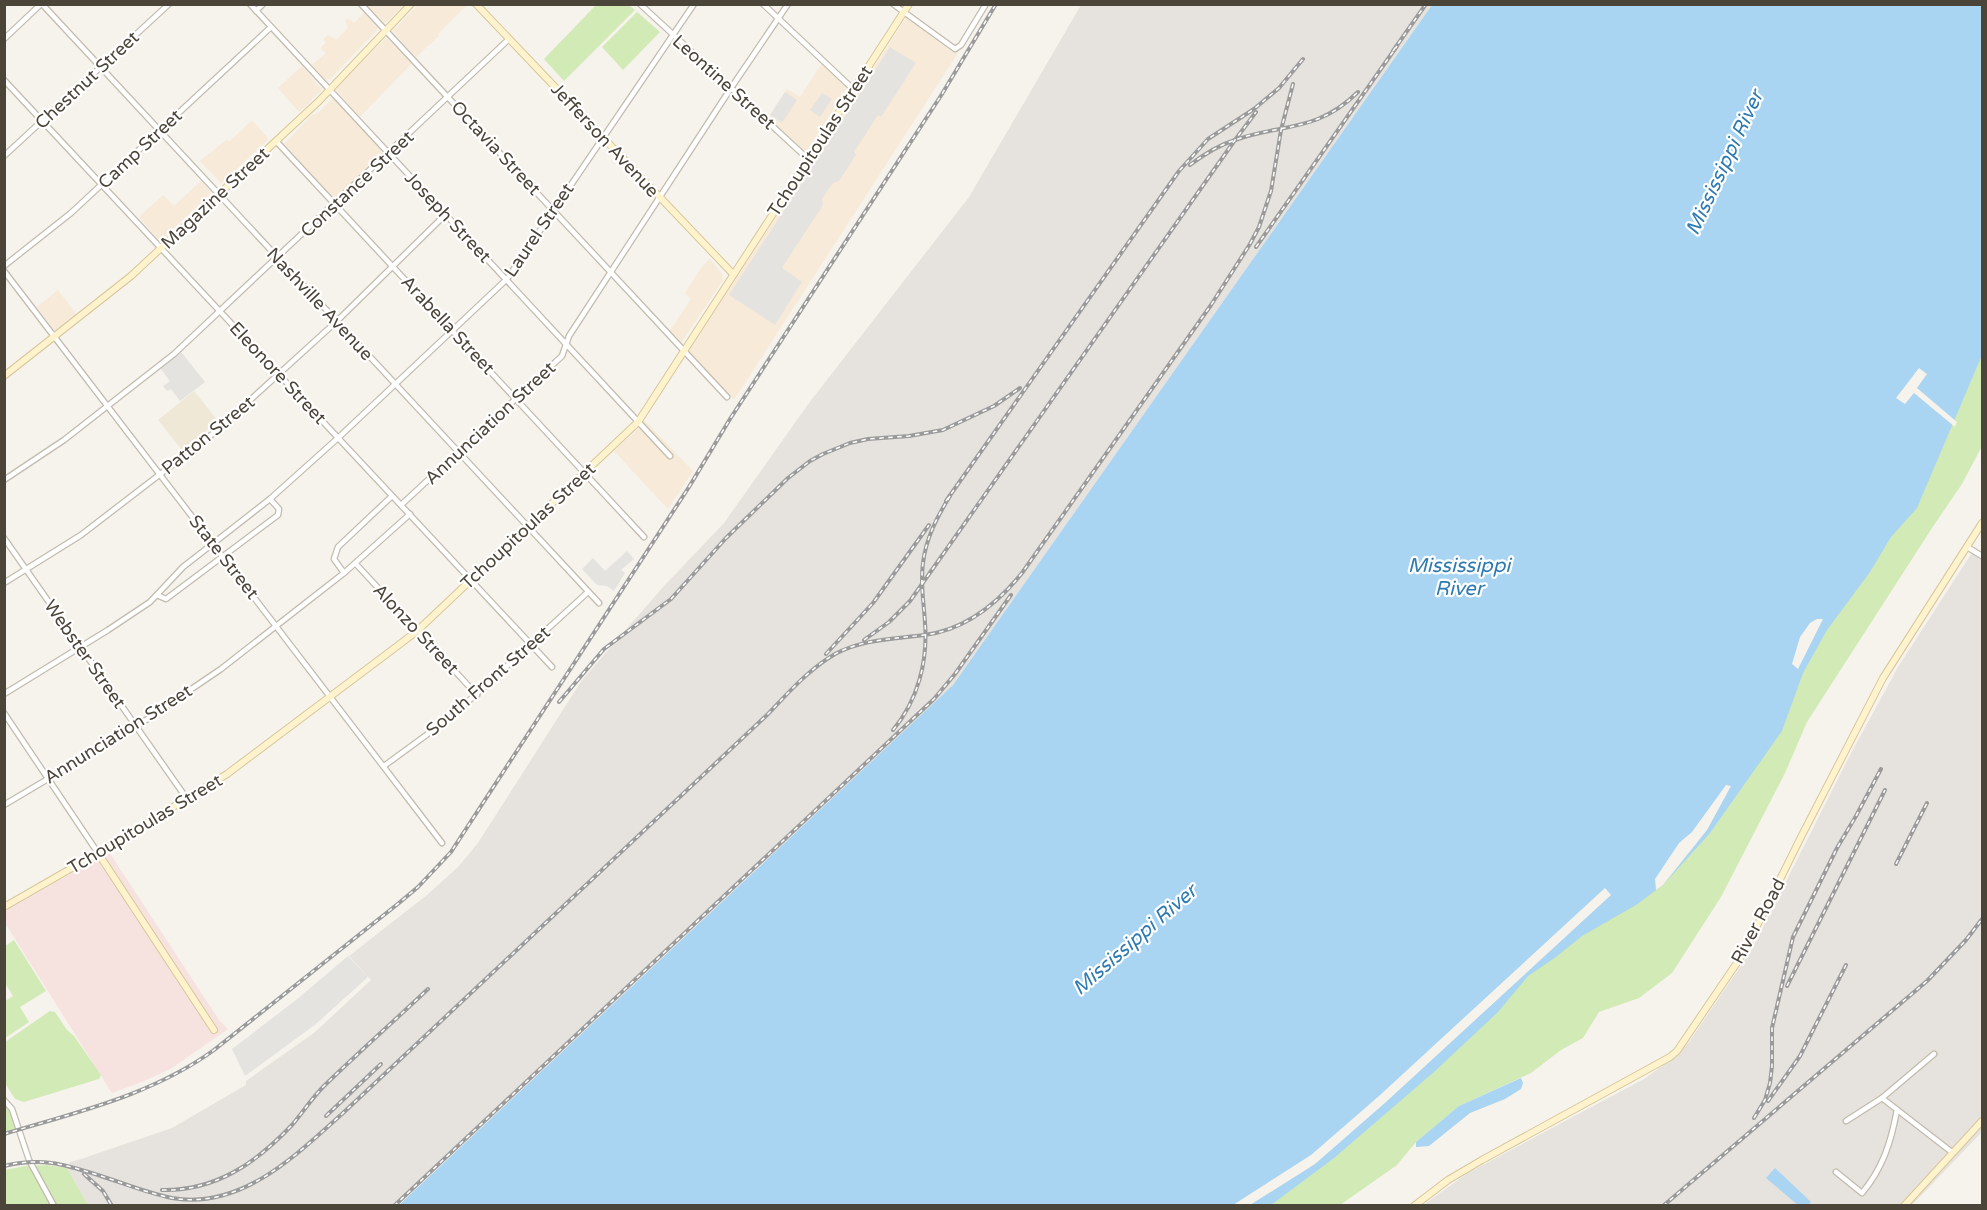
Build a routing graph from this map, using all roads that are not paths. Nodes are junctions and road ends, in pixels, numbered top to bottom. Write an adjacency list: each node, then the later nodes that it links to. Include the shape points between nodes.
1 (41, 4): 21 (street); 23 (street, Nashville Avenue)
2 (169, 4): 23 (street, Chestnut Street)
3 (250, 4): 15 (street, Joseph Street)
4 (263, 4): 15 (street)
5 (361, 4): 19 (street, Octavia Street)
6 (411, 4): 19 (street, Magazine Street)
7 (476, 4): 22 (street, Jefferson Avenue)
8 (640, 4): 20 (street, Leontine Street)
9 (694, 4): 20 (street, Laurel Street)
10 (763, 4): 17 (street)
11 (788, 4): 17 (street, Annunciation Street)
12 (893, 4): 16 (street)
13 (909, 4): 16 (street, Tchoupitoulas Street)
14 (986, 4): 16 (street, via 955,49)
15 (256, 11): 18 (street, Joseph Street)
16 (903, 12): 27 (street, Tchoupitoulas Street)
17 (778, 18): 25 (street, Annunciation Street); 27 (street)
18 (271, 27): 26 (street, Joseph Street); 30 (street, Camp Street)
19 (386, 31): 26 (street, Magazine Street); 28 (street, Octavia Street)
20 (673, 35): 25 (street, Leontine Street); 31 (street, Laurel Street)
21 (4, 39)
22 (509, 39): 28 (street, Constance Street); 31 (street, Jefferson Avenue)
23 (100, 68): 29 (street, Chestnut Street); 30 (street, Nashville Avenue)
24 (4, 80): 29 (street, Eleonore Street)
25 (731, 88): 35 (street, Leontine Street); 38 (street, Annunciation Street)
26 (330, 89): 32 (street, Magazine Street); 33 (street, Joseph Street)
27 (853, 89): 35 (street, Tchoupitoulas Street)
28 (449, 98): 33 (street, Constance Street); 40 (street, Octavia Street)
29 (43, 121): 34 (street, Chestnut Street); 36 (street, Eleonore Street)
30 (160, 130): 36 (street, Camp Street); 37 (street, Nashville Avenue)
31 (603, 136): 38 (street, Jefferson Avenue); 40 (street, Laurel Street)
32 (276, 141): 37 (street, Magazine Street); 39 (street, Arabella Street)
33 (389, 153): 39 (street, Constance Street); 41 (street, Joseph Street)
34 (4, 156)
35 (808, 159): 47 (street, Tchoupitoulas Street)
36 (103, 184): 42 (street, Eleonore Street); 45 (street, Camp Street)
37 (219, 194): 42 (street, Magazine Street); 43 (street, Nashville Avenue)
38 (659, 197): 46 (street, Annunciation Street); 47 (street, Jefferson Avenue)
39 (334, 204): 43 (street, Constance Street); 44 (street, Arabella Street)
40 (553, 211): 46 (street, Octavia Street); 48 (street, Laurel Street)
41 (446, 214): 44 (street, Patton Street); 48 (street, Joseph Street)
42 (162, 248): 49 (street, Eleonore Street); 52 (street, Magazine Street)
43 (278, 258): 49 (street, Constance Street); 50 (street, Nashville Avenue)
44 (394, 267): 50 (street, Patton Street); 51 (street, Arabella Street)
45 (4, 268): 52 (street, State Street)
46 (611, 273): 53 (street, Annunciation Street); 54 (street, Octavia Street)
47 (733, 274): 54 (street, Tchoupitoulas Street)
48 (507, 279): 51 (street, Laurel Street); 53 (street, Joseph Street)
49 (220, 311): 55 (street, Eleonore Street); 60 (street, Constance Street, via 174,354)
50 (337, 321): 55 (street, Patton Street); 57 (street, Nashville Avenue)
51 (452, 331): 57 (street, Laurel Street); 59 (street, Arabella Street)
52 (56, 337): 56 (street, Magazine Street); 60 (street, State Street)
53 (566, 343): 59 (street, Annunciation Street, via 562,356); 61 (street, Joseph Street)
54 (684, 350): 58 (street, Octavia Street); 61 (street, Tchoupitoulas Street)
55 (279, 374): 62 (street, Eleonore Street); 66 (street, Patton Street, via 215,432)
56 (4, 376)
57 (395, 384): 62 (street, Laurel Street); 63 (street, Nashville Avenue)
58 (728, 397)
59 (517, 399): 63 (street, Annunciation Street); 65 (street, Arabella Street)
60 (108, 405): 66 (street, State Street); 67 (street, Constance Street)
61 (638, 422): 64 (street, Joseph Street); 65 (street, Tchoupitoulas Street)
62 (338, 438): 68 (street, Eleonore Street); 69 (street, Laurel Street)
63 (459, 452): 70 (street, Annunciation Street); 73 (street, Nashville Avenue)
64 (669, 456)
65 (585, 473): 73 (street, Tchoupitoulas Street); 74 (street, Arabella Street)
66 (160, 474): 76 (street, State Street); 81 (street, Patton Street, via 81,535)
67 (4, 480)
68 (392, 496): 70 (street, Eleonore Street); 82 (street, via 338,547 334,559)
69 (270, 499): 76 (street, Laurel Street); 79 (street, Laurel Street, via 279,509 278,515)
70 (401, 505): 71 (street, Eleonore Street)
71 (410, 514): 80 (street, Annunciation Street); 83 (street, Eleonore Street)
72 (1983, 523): 77 (street, River Road)
73 (527, 527): 83 (street, Tchoupitoulas Street); 85 (street, Nashville Avenue)
74 (644, 537)
75 (4, 538): 81 (street, Webster Street)
76 (213, 543): 79 (street, State Street); 86 (street, Laurel Street)
77 (1967, 546): 78 (street); 115 (street, River Road, via 1868,706 1743,954 1677,1051 1448,1180)
78 (1983, 556)
79 (224, 557): 86 (street, Laurel Street, via 166,599); 88 (street, State Street)
80 (356, 564): 82 (street, Annunciation Street); 89 (street, Alonzo Street)
81 (26, 569): 84 (street, Patton Street); 91 (street, Webster Street)
82 (344, 573): 88 (street, Annunciation Street)
83 (471, 580): 89 (street, Tchoupitoulas Street); 90 (street, Eleonore Street)
84 (4, 583)
85 (588, 592): 87 (street, Nashville Avenue); 90 (street, South Front Street)
86 (157, 595): 91 (street, Laurel Street)
87 (599, 603)
88 (277, 626): 95 (street, State Street); 97 (street, Annunciation Street)
89 (417, 631): 94 (street, Alonzo Street); 95 (street, Tchoupitoulas Street)
90 (531, 644): 92 (street, Eleonore Street); 94 (street, South Front Street)
91 (80, 647): 93 (street, Laurel Street); 97 (street, Webster Street)
92 (552, 667)
93 (4, 693)
94 (477, 694): 98 (street, South Front Street)
95 (331, 697): 98 (street, State Street); 100 (street, Tchoupitoulas Street)
96 (4, 713): 99 (street)
97 (136, 726): 99 (street, Annunciation Street); 100 (street, Webster Street)
98 (384, 766): 102 (street, State Street)
99 (48, 778): 101 (street, Annunciation Street); 103 (street)
100 (187, 799): 103 (street, Tchoupitoulas Street)
101 (4, 805)
102 (442, 843)
103 (98, 853): 104 (street, Tchoupitoulas Street); 105 (street)
104 (5, 905)
105 (214, 1030)
106 (1934, 1054): 107 (street)
107 (1882, 1098): 109 (street); 110 (street)
108 (4, 1100): 114 (street, via 12,1108 29,1160)
109 (1897, 1110): 112 (street); 113 (street, via 1885,1159 1863,1193)
110 (1846, 1121)
111 (1983, 1121): 112 (street)
112 (1953, 1153): 116 (street)
113 (1836, 1172)
114 (54, 1206)
115 (1414, 1206)
116 (1904, 1206)

